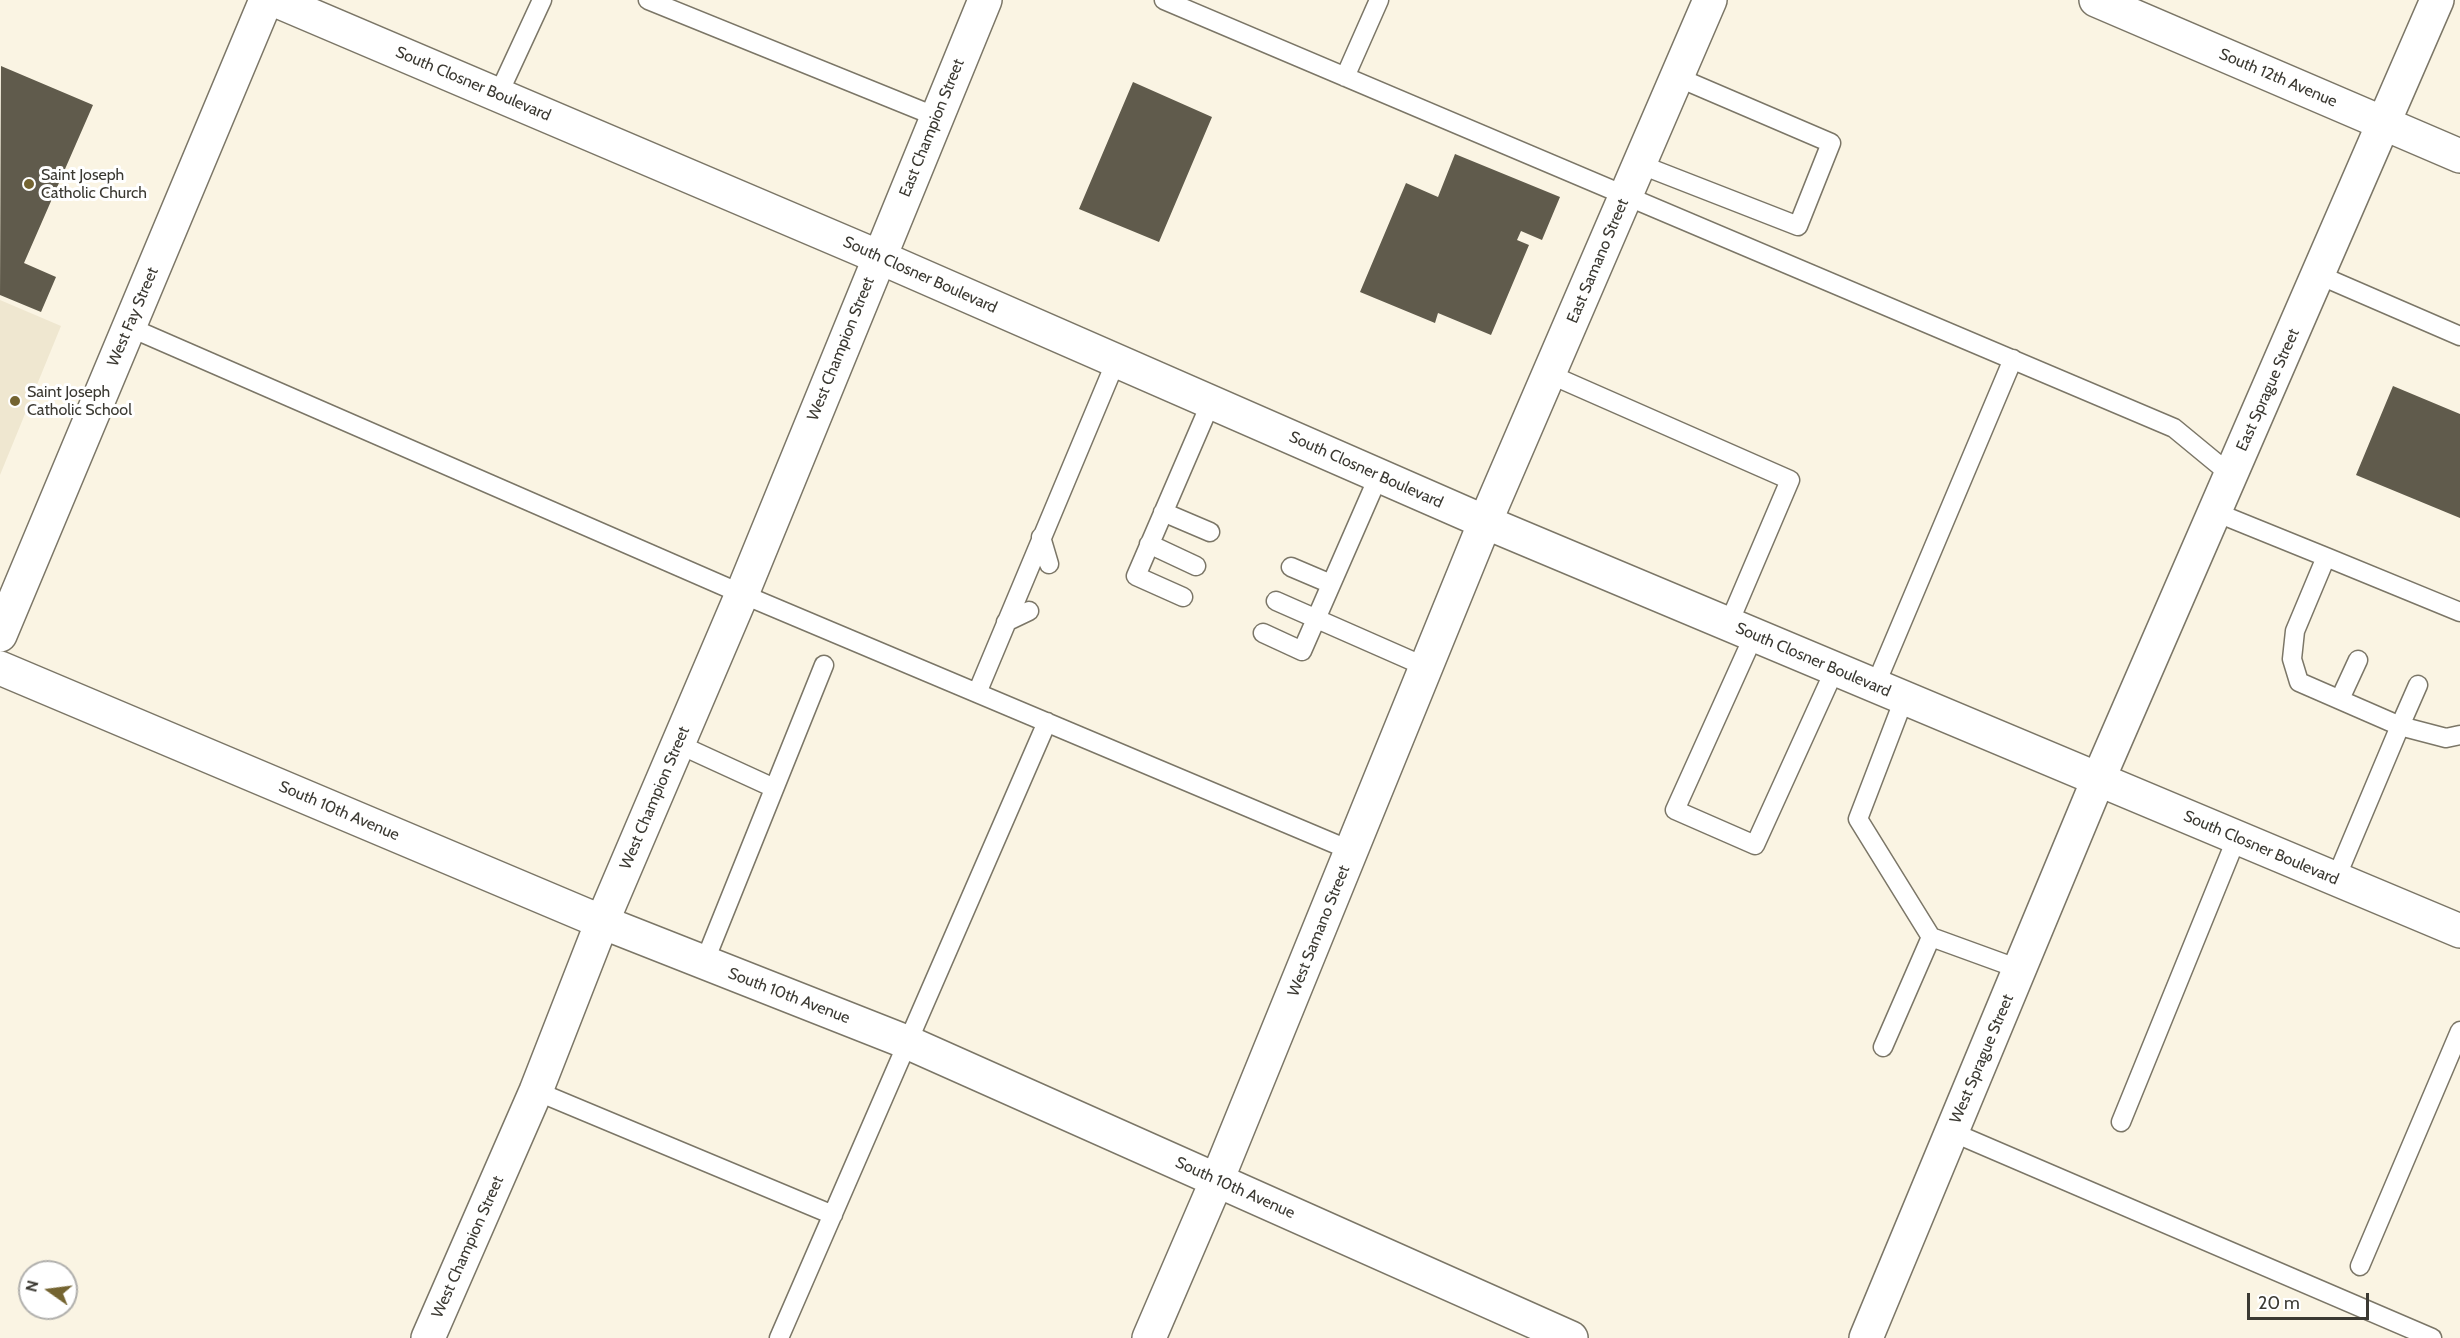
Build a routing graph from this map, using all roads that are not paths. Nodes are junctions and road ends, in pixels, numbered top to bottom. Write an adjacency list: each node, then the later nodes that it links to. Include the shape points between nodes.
1 (266, 0): 21 (street, West Fay Street)
2 (275, 0): 13 (street, South Closner Boulevard)
3 (542, 0): 13 (lane)
4 (648, 0): 14 (lane)
5 (985, 0): 14 (street, East Champion Street)
6 (1164, 0): 11 (lane)
7 (1379, 0): 11 (lane)
8 (1710, 0): 12 (street, East Samano Street)
9 (2096, 0): 15 (street, South 12th Avenue)
10 (2438, 0): 15 (street, East Sprague Street)
11 (1345, 77): 18 (lane)
12 (1677, 77): 17 (street, East Samano Street); 17 (lane, via 1831,143 1798,226)
13 (498, 95): 19 (street, South Closner Boulevard)
14 (937, 117): 19 (street, East Champion Street)
15 (2385, 124): 16 (street, South 12th Avenue); 20 (street, East Sprague Street)
16 (2460, 156)
17 (1639, 164): 18 (street, East Samano Street)
18 (1625, 197): 23 (lane); 25 (street, East Samano Street)
19 (879, 257): 24 (street, South Closner Boulevard); 40 (street, West Champion Street)
20 (2319, 275): 22 (lane); 28 (street, East Sprague Street)
21 (129, 327): 40 (lane); 49 (street, West Fay Street)
22 (2460, 336)
23 (2013, 359): 28 (lane, via 2174,428); 57 (lane)
24 (1116, 361): 26 (street, South Closner Boulevard); 33 (lane)
25 (1549, 374): 31 (street, East Samano Street); 47 (lane, via 1790,480)
26 (1211, 402): 27 (street, South Closner Boulevard); 29 (lane)
27 (1379, 475): 31 (street, South Closner Boulevard); 39 (lane)
28 (2231, 475): 30 (street, East Sprague Street)
29 (1163, 512): 32 (lane); 34 (lane)
30 (2215, 512): 35 (lane); 63 (street, East Sprague Street)
31 (1485, 522): 47 (street, South Closner Boulevard); 52 (street, West Samano Street)
32 (1210, 532)
33 (1041, 537): 36 (lane); 46 (lane)
34 (1149, 544): 37 (lane); 41 (lane, via 1136,576)
35 (2326, 557): 44 (lane, via 2386,591); 58 (lane, via 2295,631 2292,659 2299,682)
36 (1049, 564)
37 (1197, 566)
38 (1291, 567): 39 (lane)
39 (1331, 584): 45 (lane)
40 (742, 594): 56 (lane); 62 (street, West Champion Street)
41 (1183, 597)
42 (1276, 601): 45 (lane)
43 (1029, 611): 46 (lane)
44 (2452, 615)
45 (1317, 619): 48 (lane, via 1302,651); 52 (lane)
46 (1006, 622): 56 (lane)
47 (1742, 629): 54 (street, South Closner Boulevard); 54 (lane, via 1675,810 1755,845)
48 (1263, 633)
49 (0, 635)
50 (2358, 660): 58 (lane)
51 (824, 665): 64 (lane)
52 (1426, 667): 66 (street, West Samano Street)
53 (0, 668): 68 (street, South 10th Avenue)
54 (1835, 669): 57 (street, South Closner Boulevard)
55 (2418, 685): 60 (lane)
56 (977, 693): 59 (lane)
57 (1889, 693): 63 (street, South Closner Boulevard); 70 (lane, via 1858,819)
58 (2340, 699): 60 (lane)
59 (1047, 722): 66 (lane); 74 (lane)
60 (2400, 726): 61 (lane, via 2446,738); 67 (lane)
61 (2460, 735)
62 (678, 744): 64 (lane); 68 (street, West Champion Street)
63 (2098, 780): 65 (street, South Closner Boulevard); 72 (street, West Sprague Street)
64 (774, 788): 71 (lane)
65 (2237, 837): 67 (street, South Closner Boulevard); 77 (lane)
66 (1352, 850): 79 (street, West Samano Street)
67 (2336, 878): 69 (street, South Closner Boulevard)
68 (602, 922): 71 (street, South 10th Avenue); 76 (street, West Champion Street)
69 (2460, 931)
70 (1931, 937): 72 (lane); 75 (lane)
71 (704, 963): 74 (street, South 10th Avenue)
72 (2019, 969): 78 (street, West Sprague Street)
73 (2460, 1031): 81 (lane)
74 (909, 1043): 79 (street, South 10th Avenue); 80 (lane)
75 (1883, 1047)
76 (536, 1091): 80 (lane); 82 (street, West Champion Street)
77 (2121, 1122)
78 (1952, 1132): 86 (street, West Sprague Street); 87 (lane)
79 (1217, 1180): 84 (street, West Samano Street); 85 (street, South 10th Avenue)
80 (833, 1215): 83 (lane)
81 (2360, 1266)
82 (428, 1338)
83 (779, 1338)
84 (1149, 1338)
85 (1571, 1338)
86 (1866, 1338)
87 (2432, 1338)

